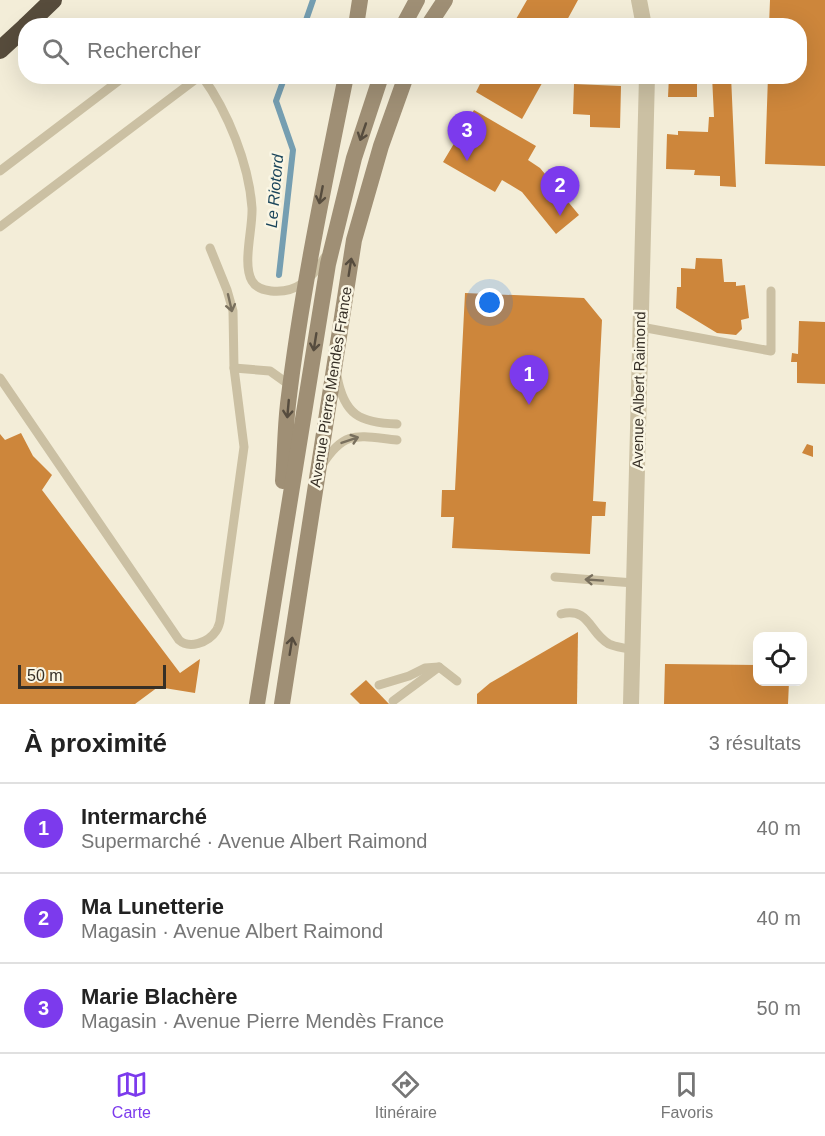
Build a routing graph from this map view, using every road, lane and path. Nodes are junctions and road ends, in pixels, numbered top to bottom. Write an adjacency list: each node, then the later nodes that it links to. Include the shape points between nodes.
1 (52, 0): 6 (highway)
2 (360, 0): 7 (main road)
3 (417, 0): 8 (main road)
4 (445, 0): 9 (main road)
5 (639, 0): 10 (street)
6 (34, 18)
7 (357, 18)
8 (407, 18)
9 (433, 18)
10 (642, 18)
11 (18, 33): 12 (highway)
12 (0, 50)
13 (114, 84): 20 (lane)
14 (190, 84): 21 (lane)
15 (207, 84): 24 (lane, via 233,131 250,191 248,271 252,283 261,290 276,291)
16 (344, 84): 24 (main road, one-way to 24)
17 (378, 84): 22 (main road, Avenue Pierre Mendès France, one-way to 22, via 354,158)
18 (403, 84): 27 (main road, Avenue Pierre Mendès France, one-way to 18, via 354,240)
19 (647, 84): 26 (street, Avenue Albert Raimond)
20 (0, 171)
21 (0, 227)
22 (333, 245): 24 (lane); 40 (main road, Avenue Pierre Mendès France, one-way to 40)
23 (210, 248): 28 (lane, one-way to 28, via 233,311)
24 (306, 282): 30 (main road)
25 (771, 291): 26 (lane, via 771,351)
26 (641, 327): 35 (street, Avenue Albert Raimond)
27 (335, 364): 31 (lane, via 344,403 357,416); 33 (main road, Avenue Pierre Mendès France)
28 (234, 368): 29 (lane, via 244,447 220,621 217,631 191,646 179,640); 30 (lane, via 270,371)
29 (0, 378)
30 (291, 386): 40 (main road, one-way to 40, via 283,479 262,626)
31 (397, 424)
32 (397, 440): 33 (lane, one-way to 32, via 333,448 351,437)
33 (318, 472): 44 (main road, Avenue Pierre Mendès France, one-way to 33)
34 (555, 577): 35 (lane, one-way to 34)
35 (634, 583): 37 (street, Avenue Albert Raimond)
36 (561, 614): 37 (lane, via 572,611 585,617 609,644)
37 (632, 650): 45 (street, Avenue Albert Raimond)
38 (439, 668): 39 (lane); 41 (lane, via 425,668); 42 (lane)
39 (457, 681)
40 (261, 685): 43 (main road, Avenue Pierre Mendès France)
41 (379, 685)
42 (393, 701)
43 (257, 704)
44 (282, 704)
45 (631, 704)

